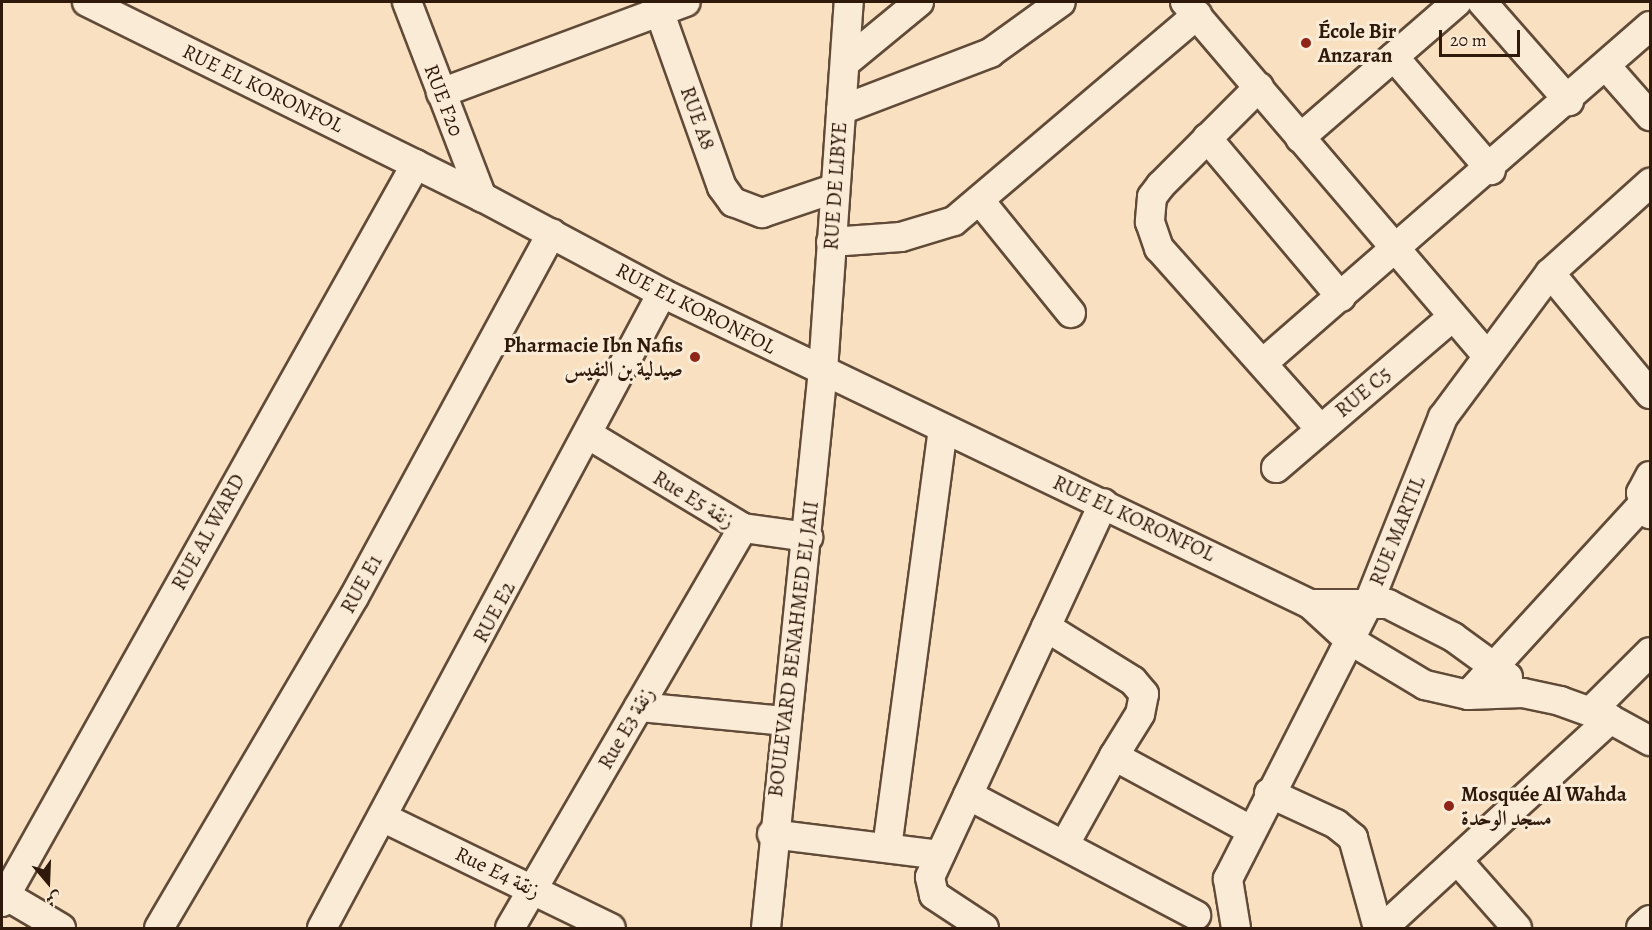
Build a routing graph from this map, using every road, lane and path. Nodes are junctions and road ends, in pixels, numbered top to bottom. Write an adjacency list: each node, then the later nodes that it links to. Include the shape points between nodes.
1 (87, 2): 22 (street, RUE EL KORONFOL)
2 (407, 2): 16 (street, RUE F20)
3 (687, 2): 9 (street)
4 (849, 2): 13 (street, RUE DE LIBYE)
5 (919, 2): 13 (street)
6 (1061, 2): 18 (street, via 990,52)
7 (1457, 2): 12 (street)
8 (1482, 2): 17 (street)
9 (658, 6): 16 (street); 25 (street, RUE A8, via 722,187 744,211 762,213)
10 (1191, 8): 15 (street); 27 (street)
11 (1650, 26): 14 (street)
12 (1394, 57): 21 (street); 23 (street)
13 (845, 63): 18 (street, RUE DE LIBYE)
14 (1606, 66): 17 (street); 19 (street)
15 (1259, 87): 20 (street); 21 (street)
16 (441, 93): 26 (street, RUE F20)
17 (1569, 101): 23 (street)
18 (841, 110): 25 (street, RUE DE LIBYE)
19 (1650, 116)
20 (1207, 138): 33 (street); 37 (street, via 1152,197 1150,222 1159,248)
21 (1300, 138): 30 (street)
22 (416, 164): 26 (street, RUE EL KORONFOL); 73 (street, RUE AL WARD)
23 (1491, 170): 30 (street)
24 (1650, 183): 31 (street, RUE MARTIL)
25 (833, 189): 29 (street, RUE DE LIBYE)
26 (482, 197): 28 (street, RUE EL KORONFOL)
27 (981, 202): 29 (street, via 931,231); 34 (street)
28 (552, 233): 32 (street, RUE EL KORONFOL); 78 (street, RUE E1, via 354,597)
29 (831, 242): 38 (street, RUE DE LIBYE)
30 (1395, 250): 33 (street); 35 (street)
31 (1550, 273): 36 (street, RUE MARTIL); 39 (street)
32 (662, 293): 38 (street, RUE EL KORONFOL); 42 (street, RUE E2)
33 (1341, 297): 37 (street)
34 (1071, 313)
35 (1452, 316): 36 (street); 41 (street, RUE C5)
36 (1487, 355): 49 (street, RUE MARTIL, via 1443,417)
37 (1263, 363): 41 (street)
38 (823, 370): 40 (street, RUE EL KORONFOL); 48 (street, BOULEVARD BENAHMED EL JAII)
39 (1650, 394)
40 (943, 429): 45 (street, RUE EL KORONFOL); 68 (street)
41 (1320, 429): 43 (street, RUE C5)
42 (589, 435): 47 (street, Rue E5 زنقة); 64 (street, RUE E2)
43 (1276, 468)
44 (1650, 476): 46 (street, via 1642,486)
45 (1104, 503): 50 (street, RUE EL KORONFOL); 51 (street)
46 (1646, 510): 54 (street)
47 (742, 528): 48 (street, Rue E5 زنقة); 57 (street, Rue E3 زنقة)
48 (808, 537): 59 (street, BOULEVARD BENAHMED EL JAII)
49 (1369, 602): 50 (street, RUE EL KORONFOL); 52 (street, RUE MARTIL); 54 (street, RUE EL KORONFOL, via 1388,604)
50 (1310, 604): 52 (street, RUE EL KORONFOL)
51 (1046, 627): 61 (street, via 1133,681 1144,694 1140,714); 63 (street)
52 (1348, 639): 56 (street, RUE EL KORONFOL, via 1425,685); 62 (street, RUE MARTIL)
53 (1650, 652): 58 (street)
54 (1496, 663): 55 (street, RUE EL KORONFOL); 56 (street)
55 (1523, 693): 56 (street, RUE EL KORONFOL); 58 (street, RUE EL KORONFOL)
56 (1468, 695)
57 (639, 707): 59 (street); 72 (street, Rue E3 زنقة)
58 (1600, 715): 60 (street, RUE EL KORONFOL); 70 (street)
59 (785, 721): 66 (street, BOULEVARD BENAHMED EL JAII)
60 (1650, 741)
61 (1114, 756): 65 (street); 67 (street)
62 (1269, 794): 65 (street, RUE MARTIL); 84 (street, via 1336,824 1353,838)
63 (968, 795): 67 (street); 69 (street)
64 (384, 818): 72 (street, Rue E4 زنقة); 79 (street, RUE E2)
65 (1251, 830): 71 (street, RUE MARTIL)
66 (772, 834): 68 (street); 82 (street, BOULEVARD BENAHMED EL JAII)
67 (1065, 844): 75 (street)
68 (887, 848): 69 (street)
69 (940, 855): 76 (street, via 930,877 934,895)
70 (1458, 861): 85 (street); 86 (street)
71 (1228, 879): 75 (street, RUE MARTIL); 83 (street)
72 (534, 888): 80 (street, Rue E3 زنقة); 81 (street, Rue E4 زنقة)
73 (3, 898): 77 (street)
74 (1650, 920): 87 (street)
75 (1190, 922)
76 (964, 923)
77 (61, 928)
78 (159, 928)
79 (322, 928)
80 (510, 928)
81 (611, 928)
82 (766, 928)
83 (1236, 928)
84 (1378, 928)
85 (1383, 928)
86 (1517, 928)
87 (1641, 928)

